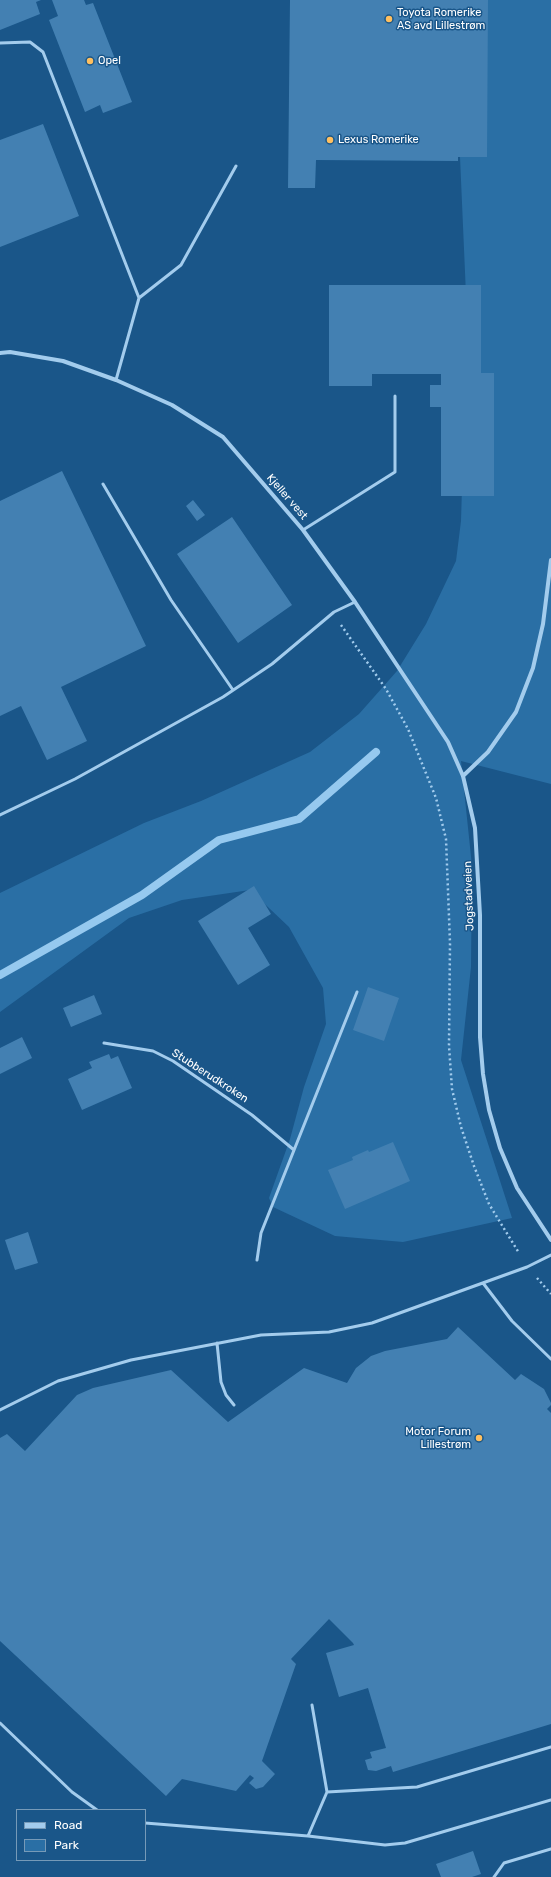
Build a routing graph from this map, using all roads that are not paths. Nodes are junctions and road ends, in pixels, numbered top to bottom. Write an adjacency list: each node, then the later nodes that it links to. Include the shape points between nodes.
1 (0, 44): 3 (lane, via 30,42 44,52)
2 (236, 166): 3 (lane, via 181,265)
3 (139, 298): 5 (lane)
4 (0, 353): 5 (street, Kjeller vest, via 10,352 63,361)
5 (116, 380): 8 (street, Kjeller vest, via 172,405 223,437)
6 (395, 396): 8 (lane, via 395,472)
7 (103, 484): 11 (lane, via 171,600)
8 (303, 530): 10 (street, Kjeller vest)
9 (551, 560): 12 (street, via 543,624 533,668 516,712 488,752)
10 (355, 602): 11 (lane, via 334,612 272,664); 12 (street, Kjeller vest, via 448,742)
11 (233, 690): 13 (lane, via 75,779)
12 (463, 776): 17 (street, Jogstadveien, via 475,828 480,915 480,1037 489,1110 500,1148 517,1188)
13 (0, 815)
14 (357, 992): 16 (lane)
15 (104, 1043): 16 (lane, Stubberudkroken, via 153,1051 173,1061 252,1115)
16 (294, 1150): 19 (lane, via 261,1233)
17 (551, 1240)
18 (551, 1255): 20 (lane)
19 (257, 1260)
20 (483, 1283): 21 (lane, via 372,1323 329,1332 261,1335); 22 (lane, via 512,1321)
21 (217, 1343): 23 (lane, via 221,1382 226,1395); 24 (lane, via 88,1371 58,1381)
22 (551, 1359)
23 (234, 1405)
24 (0, 1410)
25 (312, 1705): 28 (lane)
26 (0, 1723): 30 (lane, via 72,1792)
27 (551, 1747): 28 (lane, via 418,1787)
28 (327, 1792): 32 (lane)
29 (551, 1800): 32 (lane, via 405,1843 385,1845)
30 (96, 1809)
31 (146, 1823): 32 (lane)
32 (308, 1836)
33 (551, 1848): 34 (lane, via 504,1863)
34 (494, 1877)

